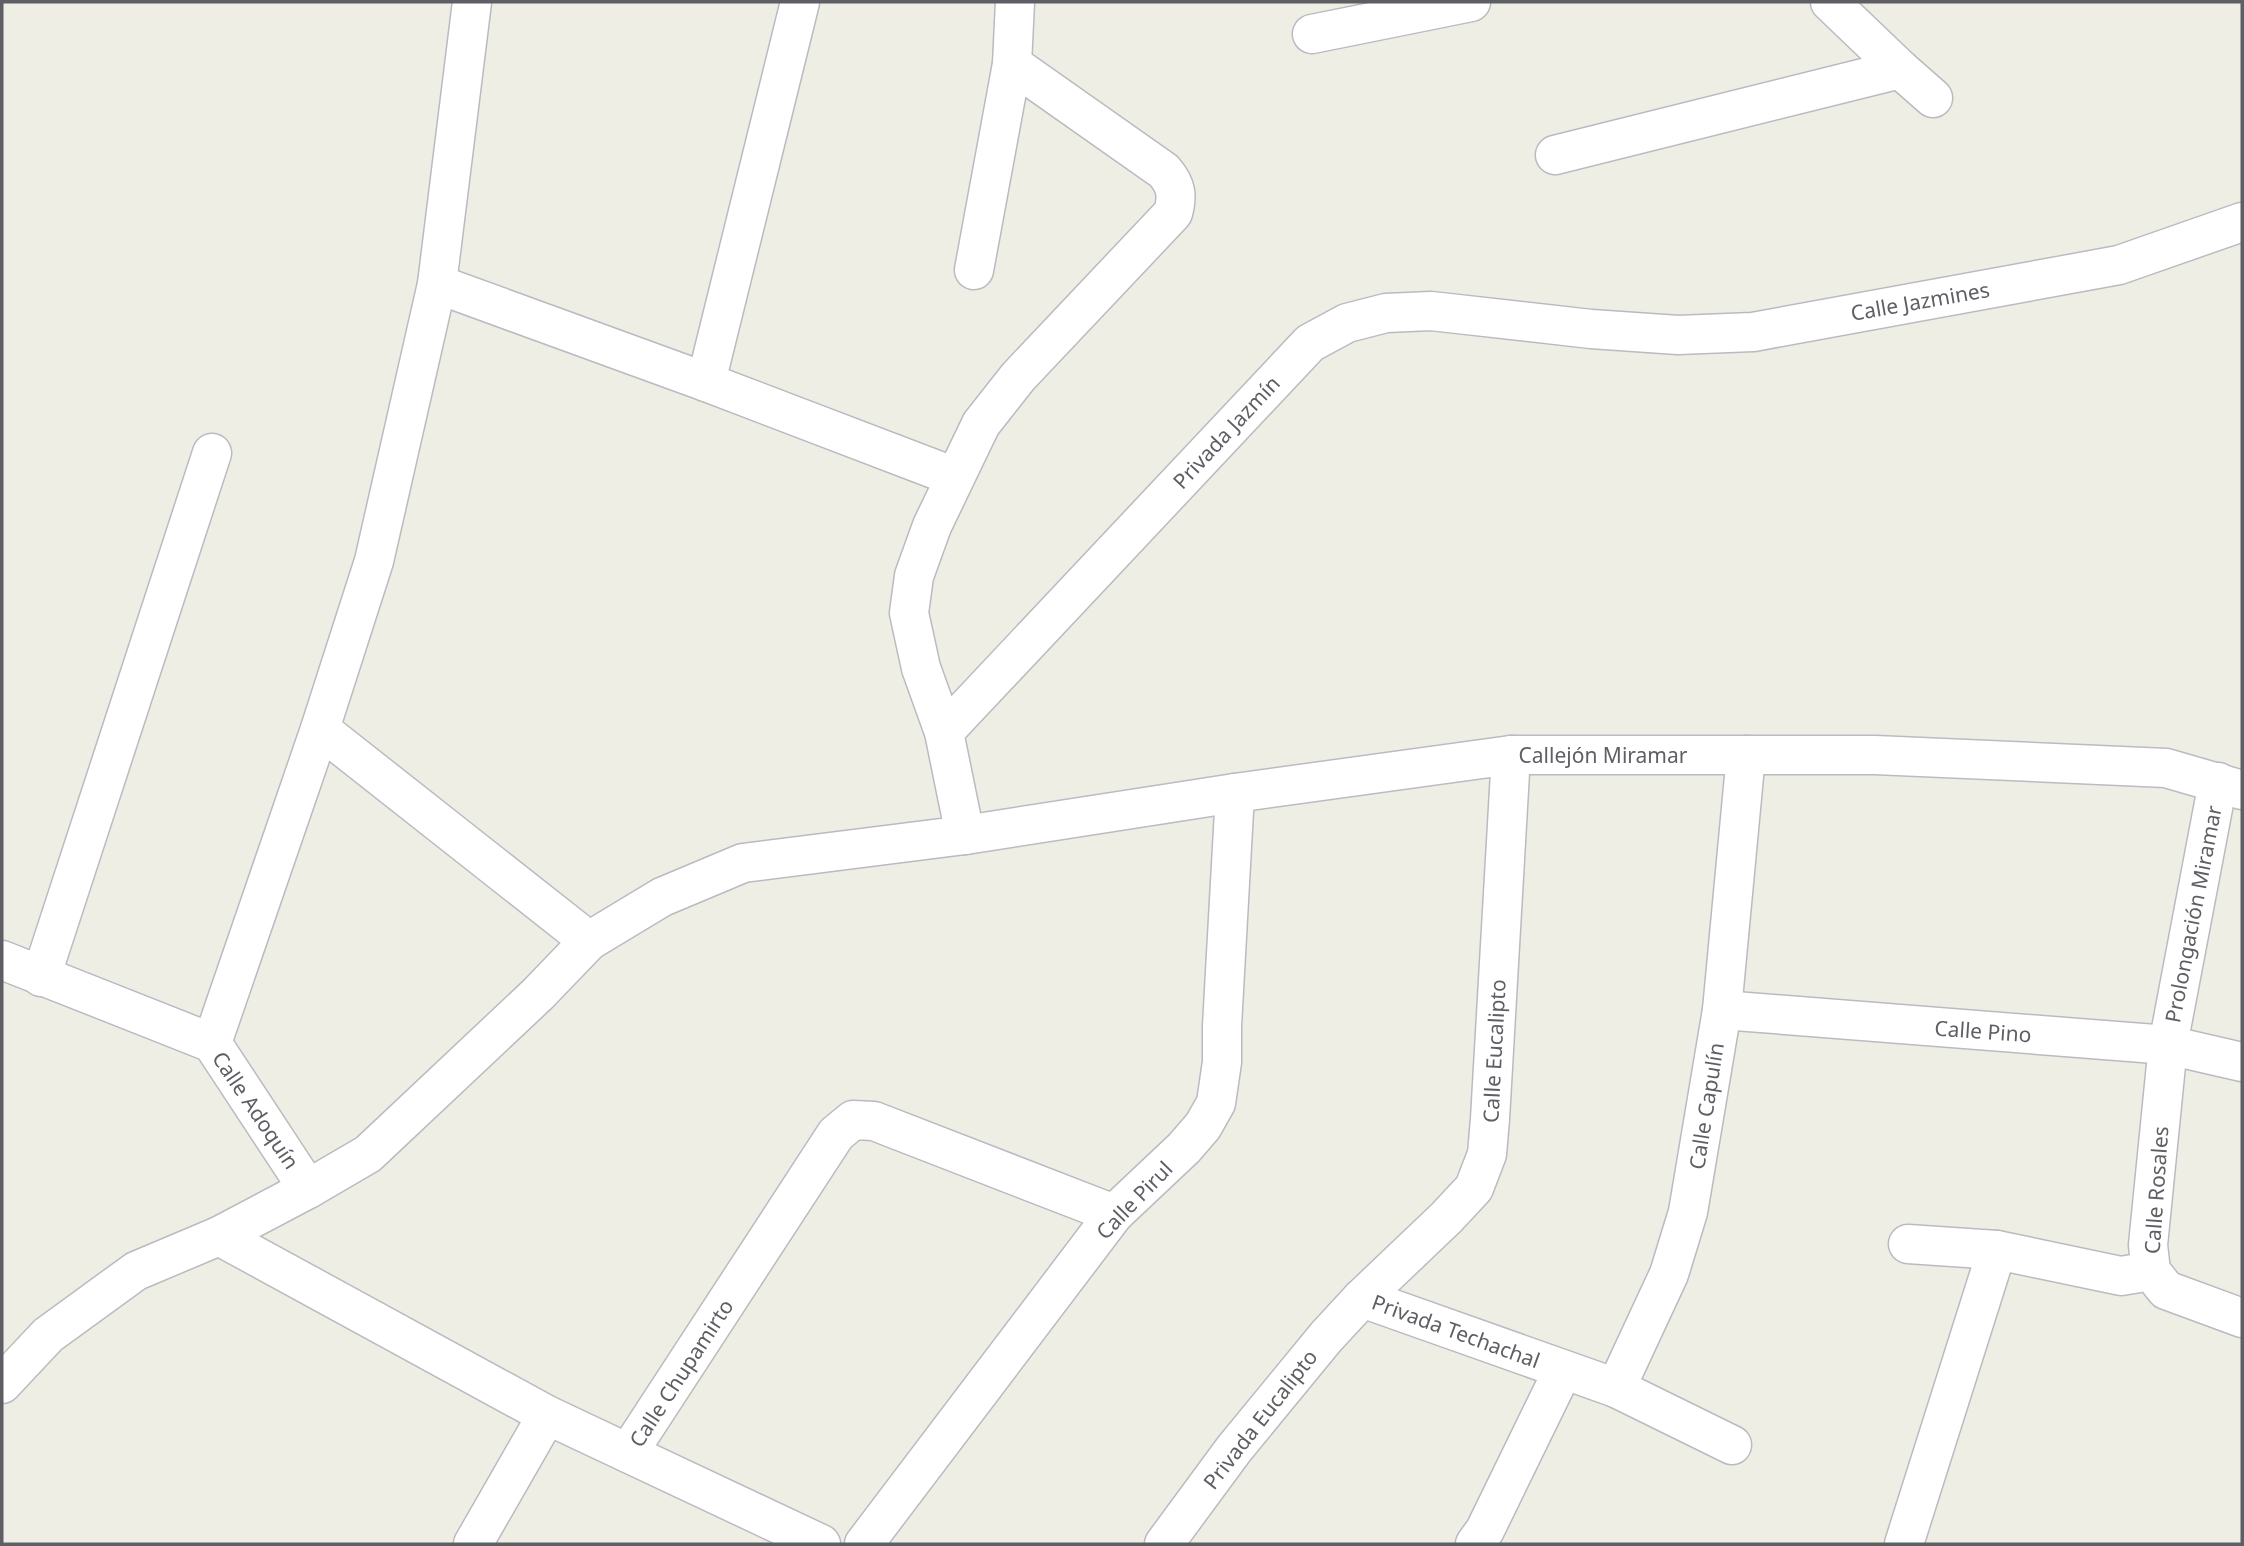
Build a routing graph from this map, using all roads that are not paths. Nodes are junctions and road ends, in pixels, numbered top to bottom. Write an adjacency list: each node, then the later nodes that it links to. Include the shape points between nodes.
1 (472, 2): 13 (street)
2 (800, 2): 15 (street)
3 (1015, 2): 7 (street)
4 (1471, 2): 6 (street)
5 (1830, 2): 8 (street)
6 (1312, 34)
7 (1012, 64): 12 (street); 17 (street, via 1164,171 1178,198 1173,214 1018,377 981,424)
8 (1900, 69): 9 (street); 10 (street)
9 (1933, 97)
10 (1555, 155)
11 (2242, 222): 14 (street, Calle Jazmines, via 2119,265 1753,332 1678,335)
12 (974, 270)
13 (438, 284): 15 (street); 18 (street, via 373,561)
14 (1591, 329): 19 (street, Privada Jazmín, via 1431,311 1385,313 1347,323 1310,343)
15 (706, 382): 17 (street)
16 (212, 453): 27 (street)
17 (955, 477): 19 (street, via 914,576 909,613 921,668)
18 (320, 729): 25 (street); 29 (street)
19 (944, 732): 24 (street)
20 (1511, 755): 21 (street, Callejón Miramar); 23 (street, Callejón Miramar); 38 (street, Calle Eucalipto, via 1487,1154 1474,1188)
21 (1746, 755): 22 (street, Callejón Miramar, via 1875,755 2166,768); 28 (street, Calle Capulín)
22 (2230, 786): 30 (street, Prolongación Miramar)
23 (1235, 793): 24 (street, Callejón Miramar); 33 (street, Calle Pirul, via 1216,1103 1184,1148)
24 (965, 835): 25 (street, Callejón Miramar, via 743,863 662,897)
25 (589, 942): 32 (street, Callejón Miramar, via 368,1154)
26 (2, 960): 27 (street, Calle Adoquín)
27 (41, 977): 29 (street, Calle Adoquín)
28 (1722, 1010): 30 (street, Calle Pino); 42 (street, Calle Capulín, via 1688,1212 1669,1274)
29 (212, 1043): 32 (street, Calle Adoquín)
30 (2168, 1045): 31 (street, Calle Pino); 37 (street, Calle Rosales, via 2148,1245)
31 (2242, 1062)
32 (309, 1189): 34 (street, Callejón Miramar)
33 (1114, 1214): 45 (street, Calle Chupamirto, via 874,1121 853,1120 836,1134); 48 (street, Calle Pirul)
34 (219, 1236): 41 (street, Callejón Miramar, via 136,1271 48,1335); 43 (street)
35 (1908, 1244): 36 (street)
36 (1997, 1250): 37 (street, via 2122,1276); 51 (street)
37 (2151, 1271): 39 (street, Calle Rosales, via 2166,1290)
38 (1362, 1298): 40 (street, Privada Techachal); 49 (street, Privada Eucalipto, via 1234,1449)
39 (2242, 1318)
40 (1563, 1370): 42 (street); 50 (street, Privada Techachal)
41 (2, 1384)
42 (1616, 1388): 44 (street)
43 (547, 1415): 45 (street); 46 (street)
44 (1732, 1445)
45 (628, 1453): 47 (street, Calle Chupamirto)
46 (473, 1544)
47 (821, 1544)
48 (864, 1544)
49 (1164, 1544)
50 (1475, 1544)
51 (1904, 1544)

